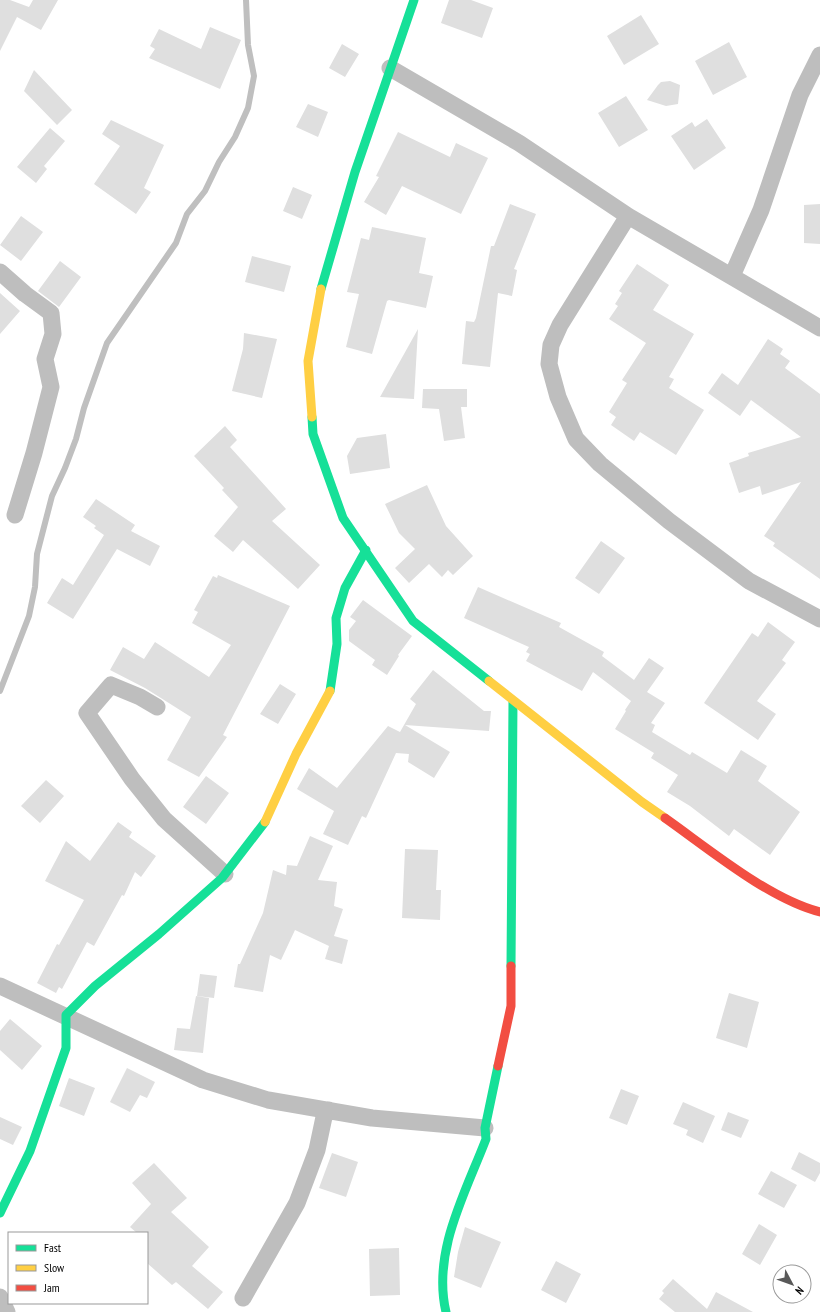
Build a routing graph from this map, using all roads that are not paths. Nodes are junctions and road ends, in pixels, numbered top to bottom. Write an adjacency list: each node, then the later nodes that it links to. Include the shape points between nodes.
1 (414, 0): 3 (street)
2 (820, 55): 6 (street, via 800,95 761,210)
3 (390, 68): 4 (street, via 519,143); 9 (street, via 355,172 322,291 308,361 313,434 343,518)
4 (628, 216): 6 (street); 10 (street, via 560,325 551,345 549,364 558,397 576,439 600,464 749,582)
5 (0, 272): 8 (street, via 51,313 53,334 46,359 51,387)
6 (732, 276): 7 (street)
7 (820, 328)
8 (15, 515)
9 (366, 550): 11 (street, via 413,621); 13 (street, via 345,588 336,618 337,644 330,690 296,754 265,822)
10 (820, 619)
11 (513, 701): 14 (street, via 642,802 741,871 774,892 805,908); 18 (street, via 511,1006)
12 (157, 707): 13 (street, via 111,685 87,713 124,768 164,819)
13 (225, 874): 16 (street, via 95,986)
14 (820, 912)
15 (0, 986): 16 (street)
16 (66, 1015): 17 (street, via 203,1080 268,1100); 19 (street, via 66,1048 30,1151)
17 (329, 1110): 18 (street, via 372,1118); 21 (street, via 324,1117 317,1150 298,1203)
18 (485, 1128): 23 (street, via 486,1140 446,1248 440,1278 441,1299)
19 (0, 1213)
20 (0, 1297): 22 (street)
21 (243, 1298)
22 (7, 1312)
23 (446, 1312)

